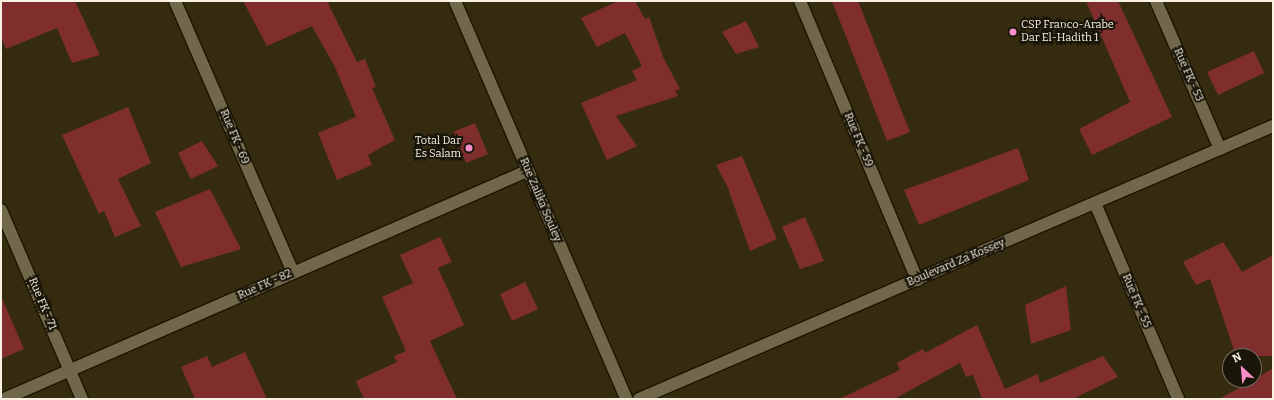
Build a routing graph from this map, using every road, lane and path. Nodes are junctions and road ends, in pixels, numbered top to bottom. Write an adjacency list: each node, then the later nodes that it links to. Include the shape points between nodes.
1 (176, 1): 10 (street, Rue FK - 69)
2 (455, 1): 7 (street, Rue Zalika Souley)
3 (800, 1): 11 (street, Rue FK - 59)
4 (1156, 1): 6 (street, Rue FK - 53)
5 (1273, 126): 6 (street, Boulevard Za Kossey)
6 (1220, 149): 8 (street, Boulevard Za Kossey)
7 (527, 171): 10 (street, Rue FK - 82); 15 (street, Rue Zalika Souley)
8 (1095, 203): 11 (street, Boulevard Za Kossey); 17 (street, Rue FK - 55)
9 (1, 210): 12 (street, Rue FK - 71)
10 (293, 273): 12 (street, Rue FK - 82)
11 (917, 280): 16 (street, Boulevard Za Kossey)
12 (70, 370): 13 (street, Rue FK - 82); 14 (street, Rue FK - 71)
13 (4, 399)
14 (82, 399)
15 (626, 399)
16 (639, 399)
17 (1178, 399)

